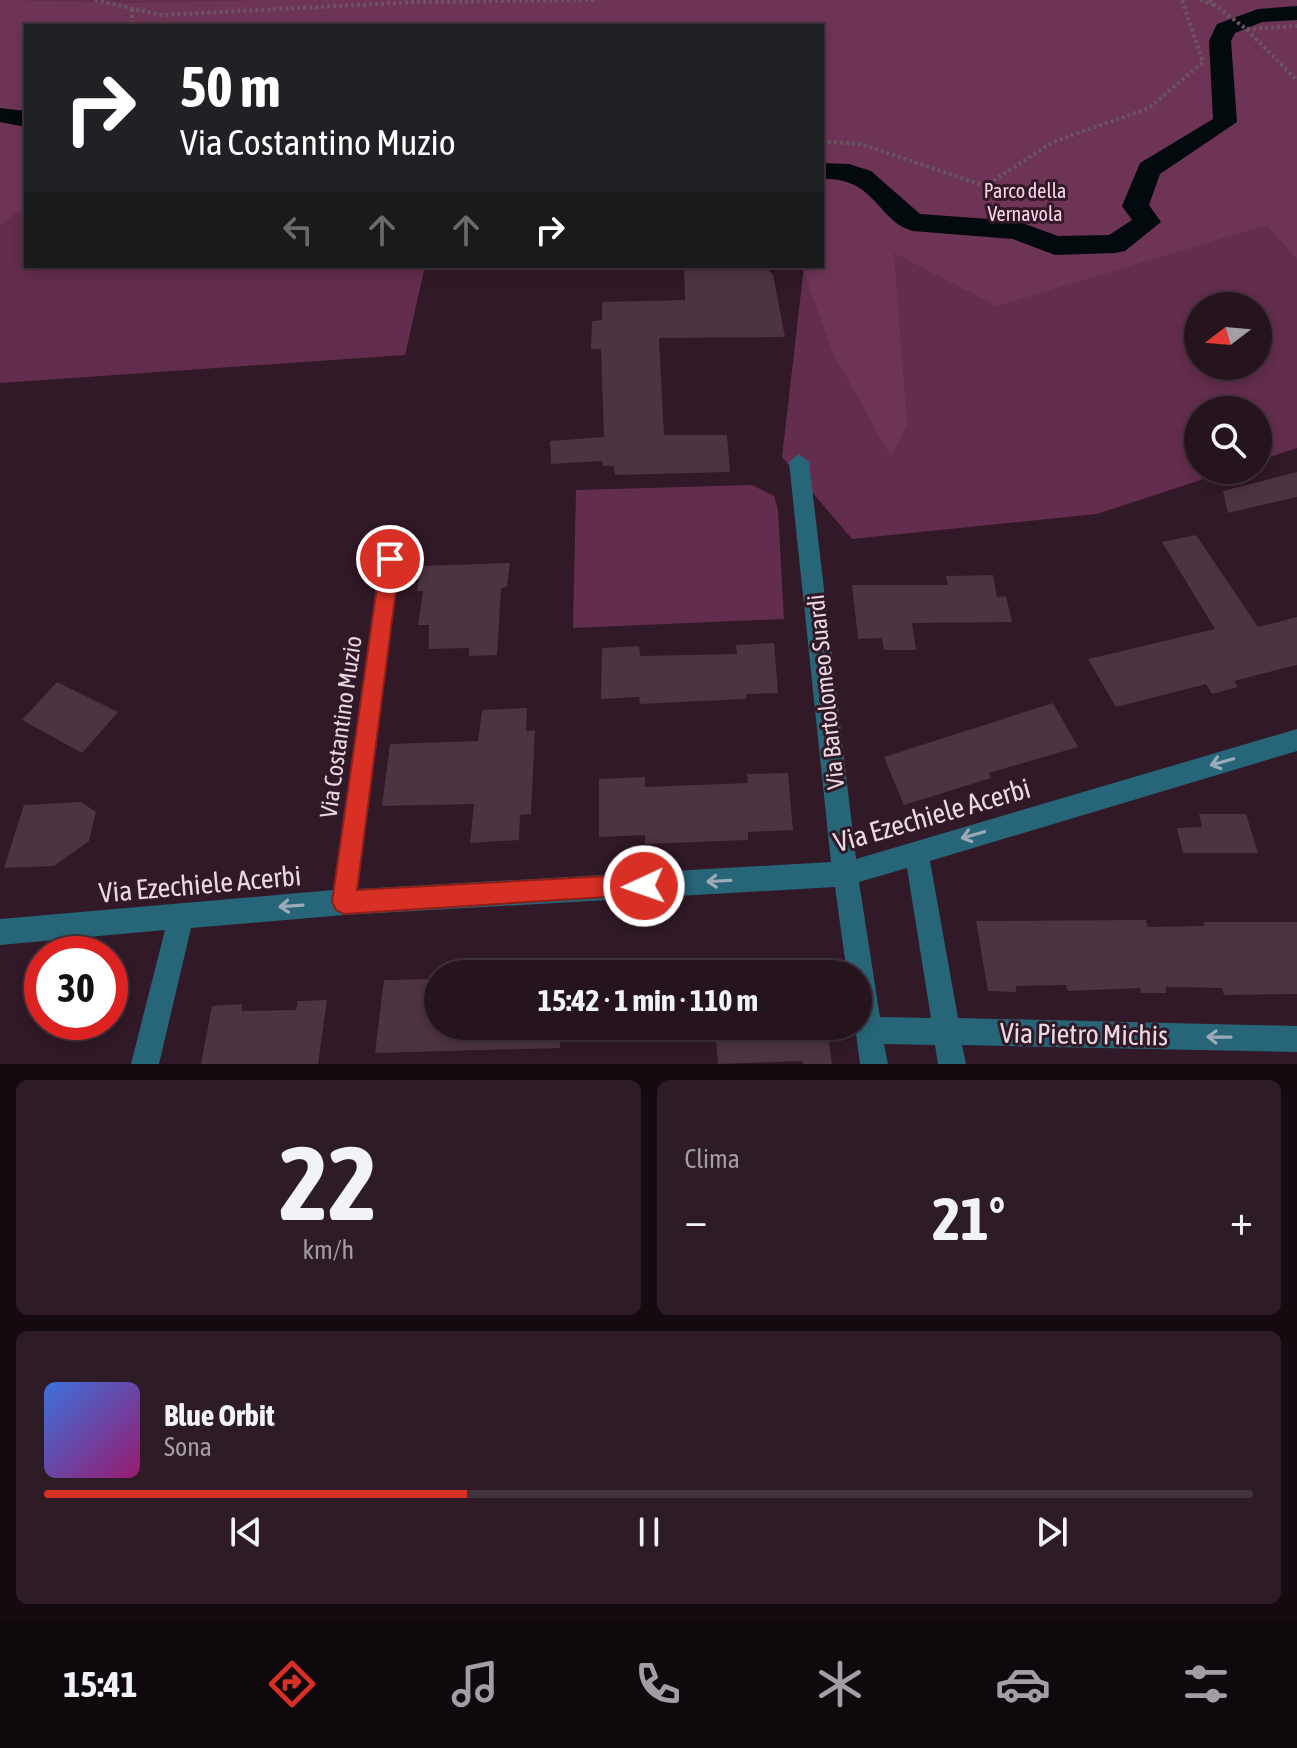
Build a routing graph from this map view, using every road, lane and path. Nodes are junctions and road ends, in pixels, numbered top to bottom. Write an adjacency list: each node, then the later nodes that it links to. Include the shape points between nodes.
1 (95, 0): 7 (path)
2 (594, 0): 7 (path, via 416,2 161,15)
3 (1182, 0): 12 (path, via 1203,62 1149,108 1053,142 985,186 861,144)
4 (1200, 0): 6 (path)
5 (1209, 0): 6 (path)
6 (1219, 7): 10 (path)
7 (132, 9): 8 (path)
8 (132, 24)
9 (1297, 26): 10 (path)
10 (1246, 29): 11 (path)
11 (1297, 80)
12 (824, 141)
13 (799, 462): 17 (street, Via Bartolomeo Suardi)
14 (390, 559): 18 (street, Via Costantino Muzio)
15 (1297, 740): 16 (street, Via Ezechiele Acerbi, one-way to 16)
16 (916, 851): 17 (street, Via Ezechiele Acerbi); 23 (street)
17 (845, 874): 18 (street, Via Ezechiele Acerbi, one-way to 18); 21 (street, Via Bartolomeo Suardi)
18 (344, 902): 19 (street, Via Ezechiele Acerbi, one-way to 19)
19 (181, 915): 20 (street, Via Ezechiele Acerbi); 26 (street)
20 (0, 932)
21 (859, 960)
22 (872, 1030): 23 (street, Via Pietro Michis)
23 (948, 1031): 24 (street, Via Pietro Michis, one-way to 23); 28 (street)
24 (1297, 1039)
25 (871, 1040): 27 (street, Via Bartolomeo Suardi)
26 (145, 1064)
27 (874, 1064)
28 (952, 1064)

